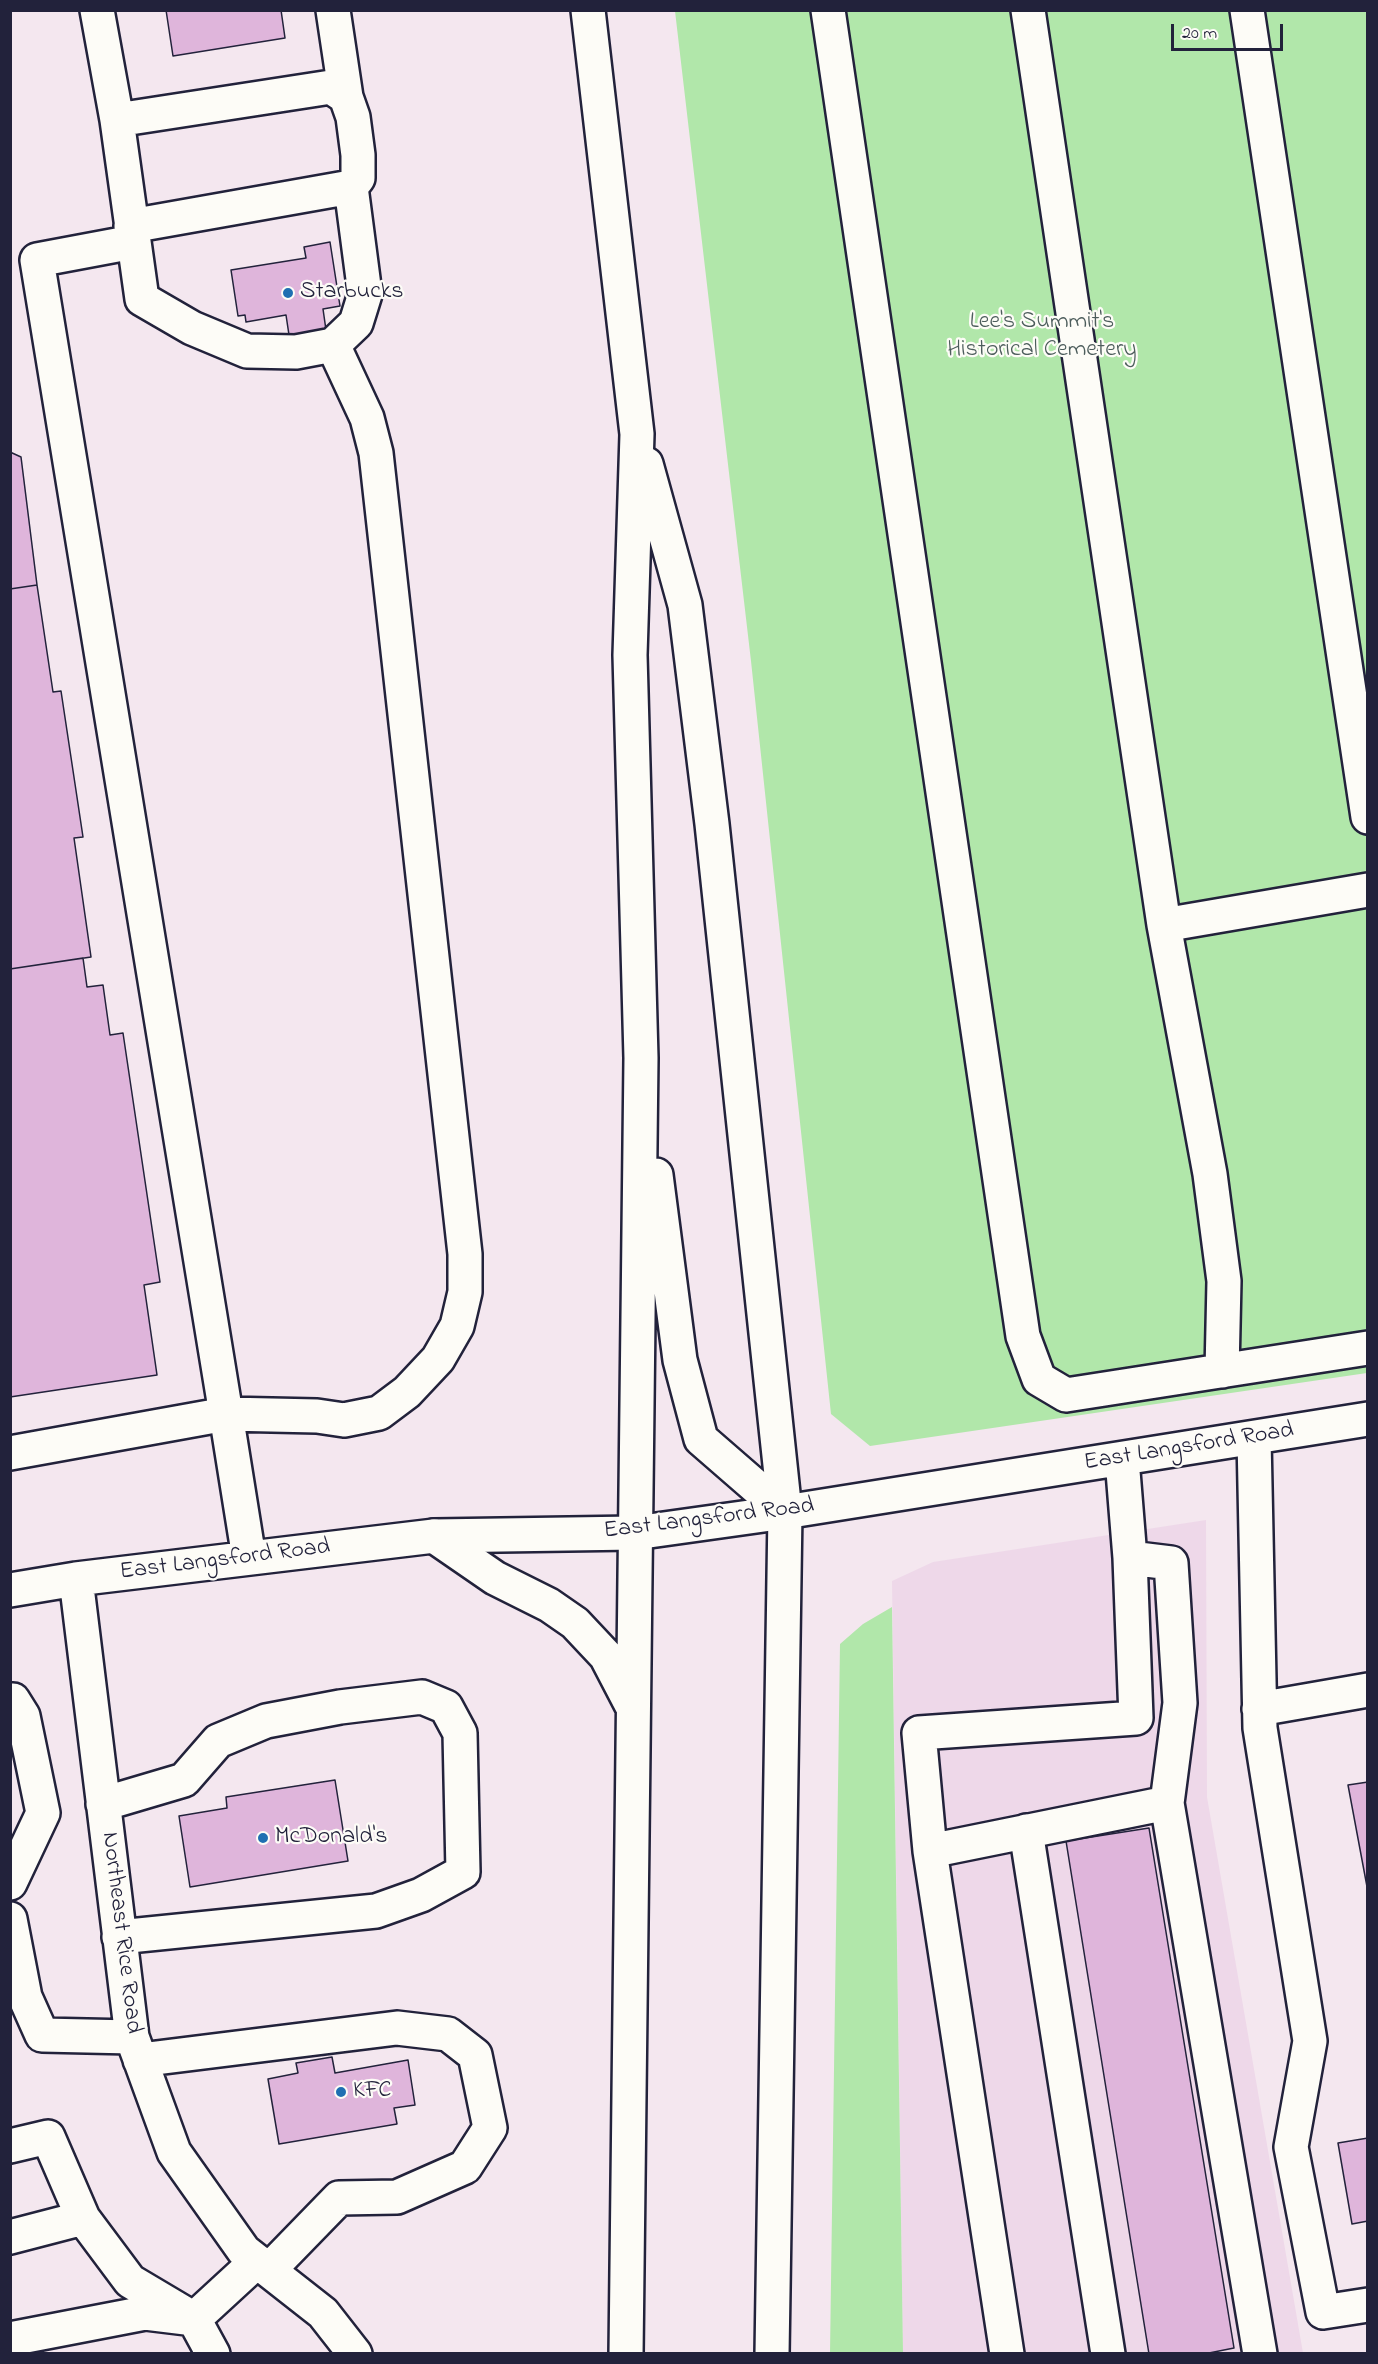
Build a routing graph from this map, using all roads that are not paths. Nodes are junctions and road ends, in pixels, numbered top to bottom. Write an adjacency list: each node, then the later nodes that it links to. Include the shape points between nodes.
1 (97, 10): 8 (main road)
2 (333, 10): 7 (main road)
3 (588, 10): 13 (main road)
4 (828, 10): 19 (main road, via 1023,1336 1039,1379 1066,1395)
5 (1028, 10): 16 (main road)
6 (1247, 10): 14 (main road)
7 (346, 97): 8 (main road, via 331,87); 9 (main road, via 358,155 358,178)
8 (117, 120): 10 (main road)
9 (351, 187): 10 (main road); 12 (main road, via 365,294 356,323)
10 (132, 234): 11 (main road); 12 (main road, via 142,299 192,328 248,351 296,352)
11 (24, 262): 20 (main road)
12 (333, 345): 20 (main road, via 367,418 376,453 465,1254 465,1292 457,1326 438,1359 407,1392 379,1413 344,1420)
13 (637, 434): 17 (main road, via 630,655); 25 (main road, via 686,605)
14 (1368, 817)
15 (1368, 890): 16 (main road)
16 (1164, 925): 19 (main road, via 1210,1174 1224,1281)
17 (641, 1058): 25 (main road, via 680,1360 701,1439); 26 (main road)
18 (1368, 1348): 19 (main road)
19 (1222, 1371)
20 (226, 1414): 23 (main road); 28 (main road)
21 (1368, 1419): 22 (main road, East Langsford Road)
22 (1254, 1437): 24 (main road, East Langsford Road); 35 (main road)
23 (10, 1453)
24 (1122, 1459): 25 (main road, East Langsford Road); 29 (main road)
25 (785, 1512): 26 (main road, East Langsford Road); 54 (main road)
26 (634, 1533): 27 (main road, East Langsford Road); 34 (main road)
27 (434, 1536): 28 (main road, East Langsford Road); 34 (main road, via 495,1578 575,1623 606,1656)
28 (249, 1557): 30 (main road, East Langsford Road)
29 (1130, 1558): 36 (main road, via 1170,1563 1180,1702); 39 (main road, via 1136,1718 919,1733)
30 (76, 1579): 31 (main road, East Langsford Road); 37 (main road, Northeast Rice Road)
31 (10, 1590)
32 (1368, 1690): 35 (main road)
33 (10, 1700): 40 (main road, via 23,1716 43,1813)
34 (633, 1707): 53 (main road)
35 (1259, 1709): 48 (main road, via 1310,2041 1291,2147 1323,2312)
36 (1167, 1803): 38 (main road); 57 (main road)
37 (103, 1804): 42 (main road, Northeast Rice Road); 42 (main road, via 184,1780 218,1741 266,1721 422,1697 446,1707 460,1733 463,1872 420,1895 376,1911)
38 (1026, 1831): 39 (main road); 56 (main road)
39 (930, 1851): 55 (main road)
40 (10, 1883)
41 (10, 1919): 43 (main road, via 25,1997 42,2035)
42 (119, 1936): 43 (main road, Northeast Rice Road)
43 (136, 2048): 47 (main road, Northeast Rice Road, via 174,2152 244,2251); 47 (main road, via 397,2028 448,2034 475,2055 490,2128 465,2167 397,2197 339,2198)
44 (10, 2146): 45 (main road, via 48,2137)
45 (83, 2218): 46 (main road); 49 (main road, via 130,2281)
46 (10, 2236)
47 (263, 2265): 49 (main road); 52 (main road, Northeast Rice Road, via 323,2313)
48 (1368, 2305)
49 (194, 2319): 50 (main road, via 145,2313); 51 (main road)
50 (10, 2339)
51 (213, 2354)
52 (356, 2354)
53 (626, 2354)
54 (771, 2354)
55 (1007, 2354)
56 (1108, 2354)
57 (1260, 2354)

